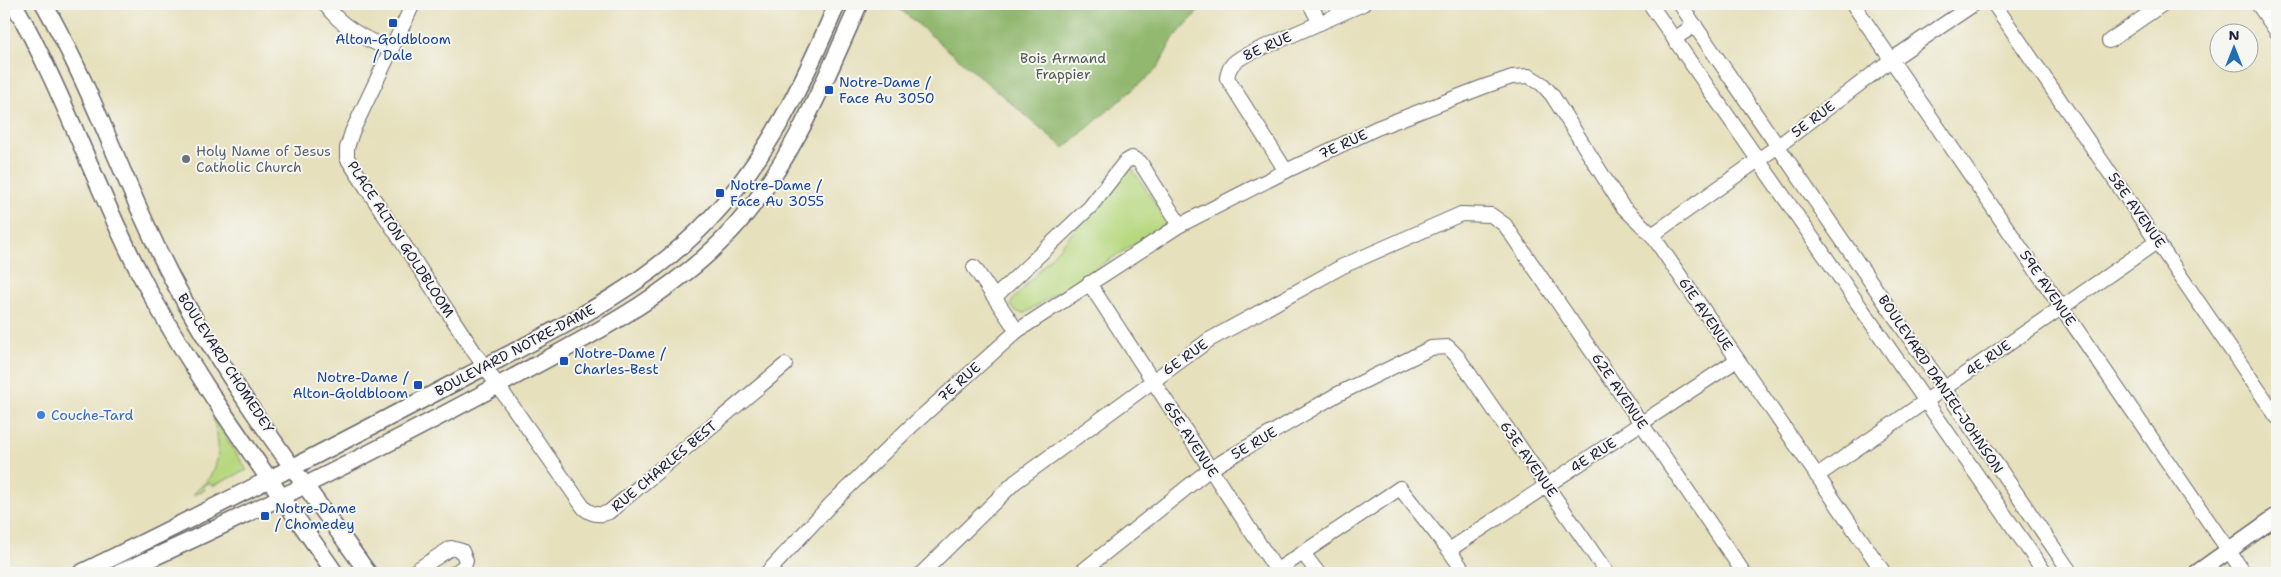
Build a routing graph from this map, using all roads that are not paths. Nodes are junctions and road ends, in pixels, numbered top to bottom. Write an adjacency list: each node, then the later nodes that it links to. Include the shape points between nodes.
1 (14, 4): 51 (street, BOULEVARD CHOMEDEY, via 56,85 126,245 160,310 192,364)
2 (44, 4): 48 (street, BOULEVARD CHOMEDEY, via 174,283 210,344)
3 (325, 4): 21 (street, via 348,28)
4 (413, 4): 21 (street, PLACE ALTON GOLDBLOOM)
5 (836, 4): 41 (street, BOULEVARD NOTRE-DAME, via 776,131 740,184 705,224 660,264 619,292)
6 (859, 4): 43 (street, BOULEVARD NOTRE-DAME, via 804,122 757,199 729,234 649,298 582,340)
7 (1310, 4): 16 (street)
8 (1363, 4): 16 (street, 8E RUE)
9 (1650, 4): 19 (street, BOULEVARD DANIEL-JOHNSON)
10 (1680, 4): 17 (street, BOULEVARD DANIEL-JOHNSON)
11 (1853, 4): 22 (street, 59E AVENUE)
12 (1974, 4): 22 (street, 5E RUE)
13 (1994, 4): 30 (street, 58E AVENUE)
14 (2163, 4): 20 (street)
15 (2258, 4): 18 (street)
16 (1320, 23): 26 (street, 8E RUE, via 1239,58 1229,68 1228,78)
17 (1695, 25): 19 (street); 24 (street, BOULEVARD DANIEL-JOHNSON)
18 (2277, 32)
19 (1674, 39): 25 (street, BOULEVARD DANIEL-JOHNSON)
20 (2109, 41)
21 (390, 50): 41 (street, PLACE ALTON GOLDBLOOM, via 350,137 347,158)
22 (1891, 60): 24 (street, 5E RUE); 36 (street, 59E AVENUE)
23 (1512, 77): 26 (street, 7E RUE, via 1377,128); 29 (street, 61E AVENUE, via 1529,76 1552,95 1622,206)
24 (1778, 146): 25 (street, 5E RUE); 31 (street, BOULEVARD DANIEL-JOHNSON)
25 (1758, 160): 29 (street, 5E RUE); 33 (street, BOULEVARD DANIEL-JOHNSON)
26 (1286, 171): 28 (street, 7E RUE)
27 (1490, 215): 42 (street, 6E RUE, via 1461,214 1343,266 1209,340); 47 (street, 62E AVENUE, via 1505,225)
28 (1180, 225): 34 (street, 7E RUE); 35 (street, via 1140,162 1132,158 1125,162 1090,207)
29 (1652, 235): 39 (street, 61E AVENUE)
30 (2158, 241): 36 (street, 4E RUE); 46 (street, 58E AVENUE)
31 (1857, 261): 33 (street); 44 (street, BOULEVARD DANIEL-JOHNSON)
32 (974, 267): 35 (street)
33 (1838, 275): 45 (street, BOULEVARD DANIEL-JOHNSON)
34 (1089, 283): 37 (street, 7E RUE); 42 (street, 65E AVENUE)
35 (996, 296): 37 (street)
36 (2062, 307): 44 (street, 4E RUE); 59 (street, 59E AVENUE)
37 (1017, 331): 68 (street, 7E RUE, via 908,429 831,504)
38 (1448, 348): 49 (street, 5E RUE, via 1431,348 1336,395); 52 (street, 63E AVENUE, via 1457,356)
39 (1737, 360): 47 (street, 4E RUE); 50 (street, 61E AVENUE)
40 (785, 365): 43 (street, RUE CHARLES BEST, via 615,508 602,514 594,514 584,508)
41 (485, 367): 43 (street, PLACE ALTON GOLDBLOOM); 48 (street, BOULEVARD NOTRE-DAME)
42 (1153, 380): 49 (street, 65E AVENUE); 69 (street, 6E RUE, via 1015,482)
43 (498, 386): 53 (street, BOULEVARD NOTRE-DAME)
44 (1944, 388): 45 (street, 4E RUE); 55 (street, BOULEVARD DANIEL-JOHNSON)
45 (1926, 401): 50 (street, 4E RUE); 57 (street, BOULEVARD DANIEL-JOHNSON)
46 (2277, 417)
47 (1641, 423): 52 (street, 4E RUE); 74 (street, 62E AVENUE)
48 (294, 467): 51 (street, BOULEVARD NOTRE-DAME); 53 (street, BOULEVARD CHOMEDEY)
49 (1210, 469): 61 (street, 65E AVENUE); 70 (street, 5E RUE)
50 (1817, 476): 75 (street, 61E AVENUE)
51 (270, 479): 54 (street, BOULEVARD CHOMEDEY); 62 (street, BOULEVARD NOTRE-DAME)
52 (1547, 485): 58 (street, 4E RUE); 73 (street, 63E AVENUE)
53 (306, 486): 54 (street, BOULEVARD NOTRE-DAME); 65 (street, BOULEVARD CHOMEDEY)
54 (282, 497): 63 (street, BOULEVARD NOTRE-DAME); 64 (street, BOULEVARD CHOMEDEY)
55 (2026, 507): 57 (street); 77 (street, BOULEVARD DANIEL-JOHNSON)
56 (2277, 516): 59 (street)
57 (2008, 519): 76 (street, BOULEVARD DANIEL-JOHNSON)
58 (1449, 550): 60 (street, via 1400,488); 72 (street)
59 (2228, 551): 78 (street); 79 (street, 59E AVENUE)
60 (1303, 553): 61 (street); 71 (street)
61 (1275, 572)
62 (81, 573)
63 (119, 573)
64 (335, 573)
65 (368, 573)
66 (412, 573): 67 (street, via 454,548 462,551 466,560)
67 (455, 573)
68 (767, 573)
69 (922, 573)
70 (1080, 573)
71 (1318, 573)
72 (1464, 573)
73 (1607, 573)
74 (1744, 573)
75 (1884, 573)
76 (2045, 573)
77 (2071, 573)
78 (2197, 573)
79 (2244, 573)

